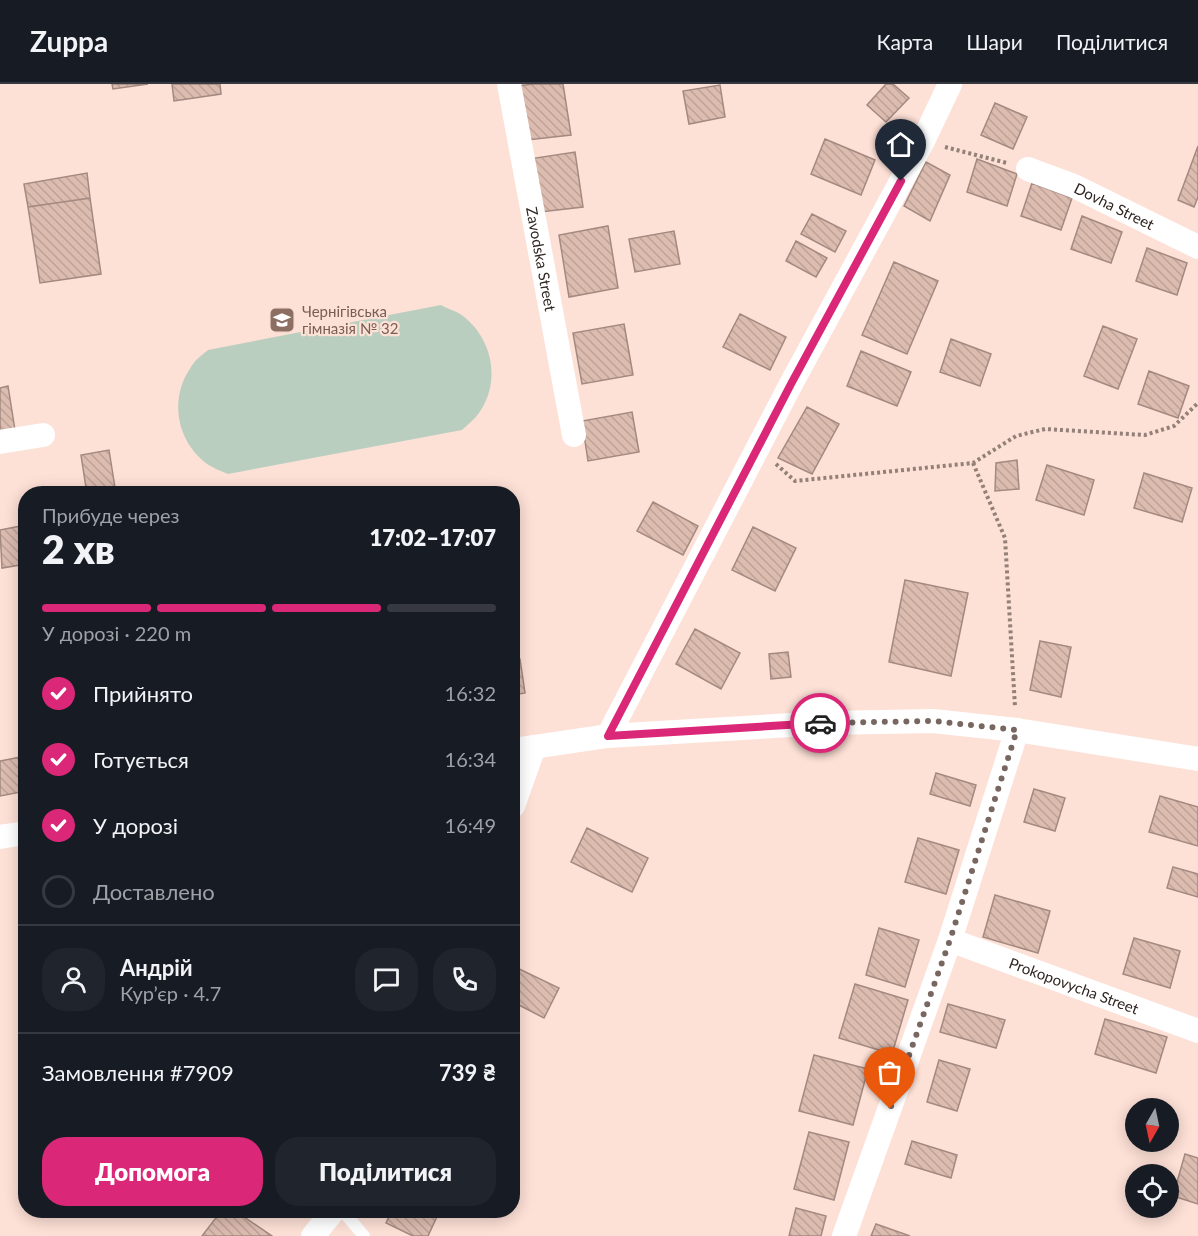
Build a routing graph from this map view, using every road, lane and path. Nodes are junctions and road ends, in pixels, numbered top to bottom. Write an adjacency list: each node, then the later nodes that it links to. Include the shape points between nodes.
1 (509, 84): 8 (street, Zavodska Street)
2 (950, 84): 3 (street)
3 (923, 141): 4 (path); 10 (street)
4 (1028, 169): 5 (street, Dovha Street, via 1074,186)
5 (1198, 247)
6 (1198, 403): 11 (path, via 1174,426 1145,435 1045,429 1016,436)
7 (43, 435): 9 (street)
8 (574, 435)
9 (0, 442)
10 (755, 453): 11 (path, via 774,462 795,481); 13 (street)
11 (973, 463): 12 (path, via 1005,538)
12 (1017, 730): 13 (street, via 933,721); 15 (street); 19 (street)
13 (608, 736): 14 (street)
14 (523, 748): 16 (street)
15 (1198, 759)
16 (520, 766)
17 (18, 834): 18 (street)
18 (0, 837)
19 (950, 940): 20 (street, Prokopovycha Street); 25 (street)
20 (1198, 1031)
21 (328, 1218): 23 (street)
22 (349, 1218): 24 (lane)
23 (313, 1236)
24 (364, 1236)
25 (844, 1236)

